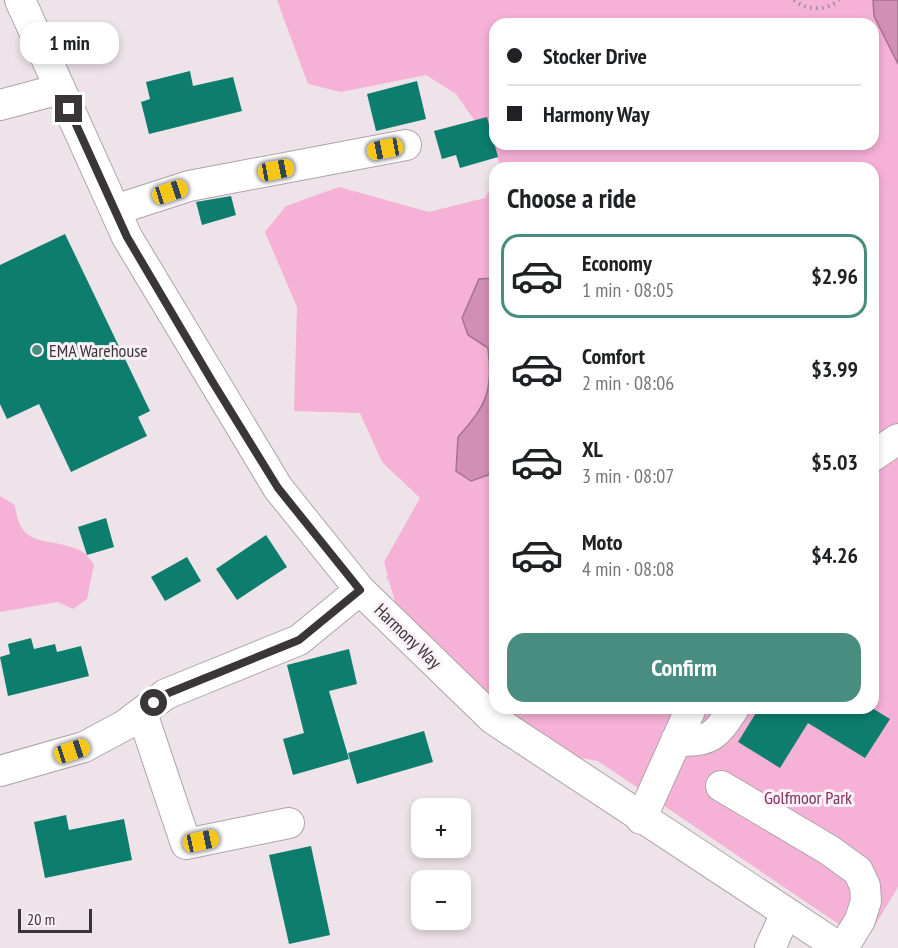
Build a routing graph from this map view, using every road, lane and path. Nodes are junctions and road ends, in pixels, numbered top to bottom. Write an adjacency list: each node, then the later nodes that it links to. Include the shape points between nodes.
1 (20, 0): 4 (street, Harmony Way)
2 (794, 0): 3 (path, via 819,10)
3 (839, 0)
4 (60, 89): 5 (street); 7 (street, Harmony Way)
5 (0, 105)
6 (406, 145): 7 (street, via 189,186)
7 (115, 210): 10 (street, Harmony Way, via 163,299 278,488)
8 (898, 439): 9 (street)
9 (879, 452)
10 (360, 590): 11 (street, via 299,640 166,694); 17 (street, Harmony Way, via 493,719)
11 (142, 712): 15 (street, via 84,747); 18 (street, via 186,844)
12 (688, 714): 14 (street)
13 (730, 714): 14 (street, via 704,740)
14 (676, 740): 17 (street)
15 (0, 771)
16 (721, 786): 21 (street, via 858,871 866,901 860,920)
17 (641, 819): 19 (street, Harmony Way)
18 (289, 824)
19 (786, 913): 20 (street); 21 (street, Harmony Way)
20 (770, 948)
21 (841, 948)

